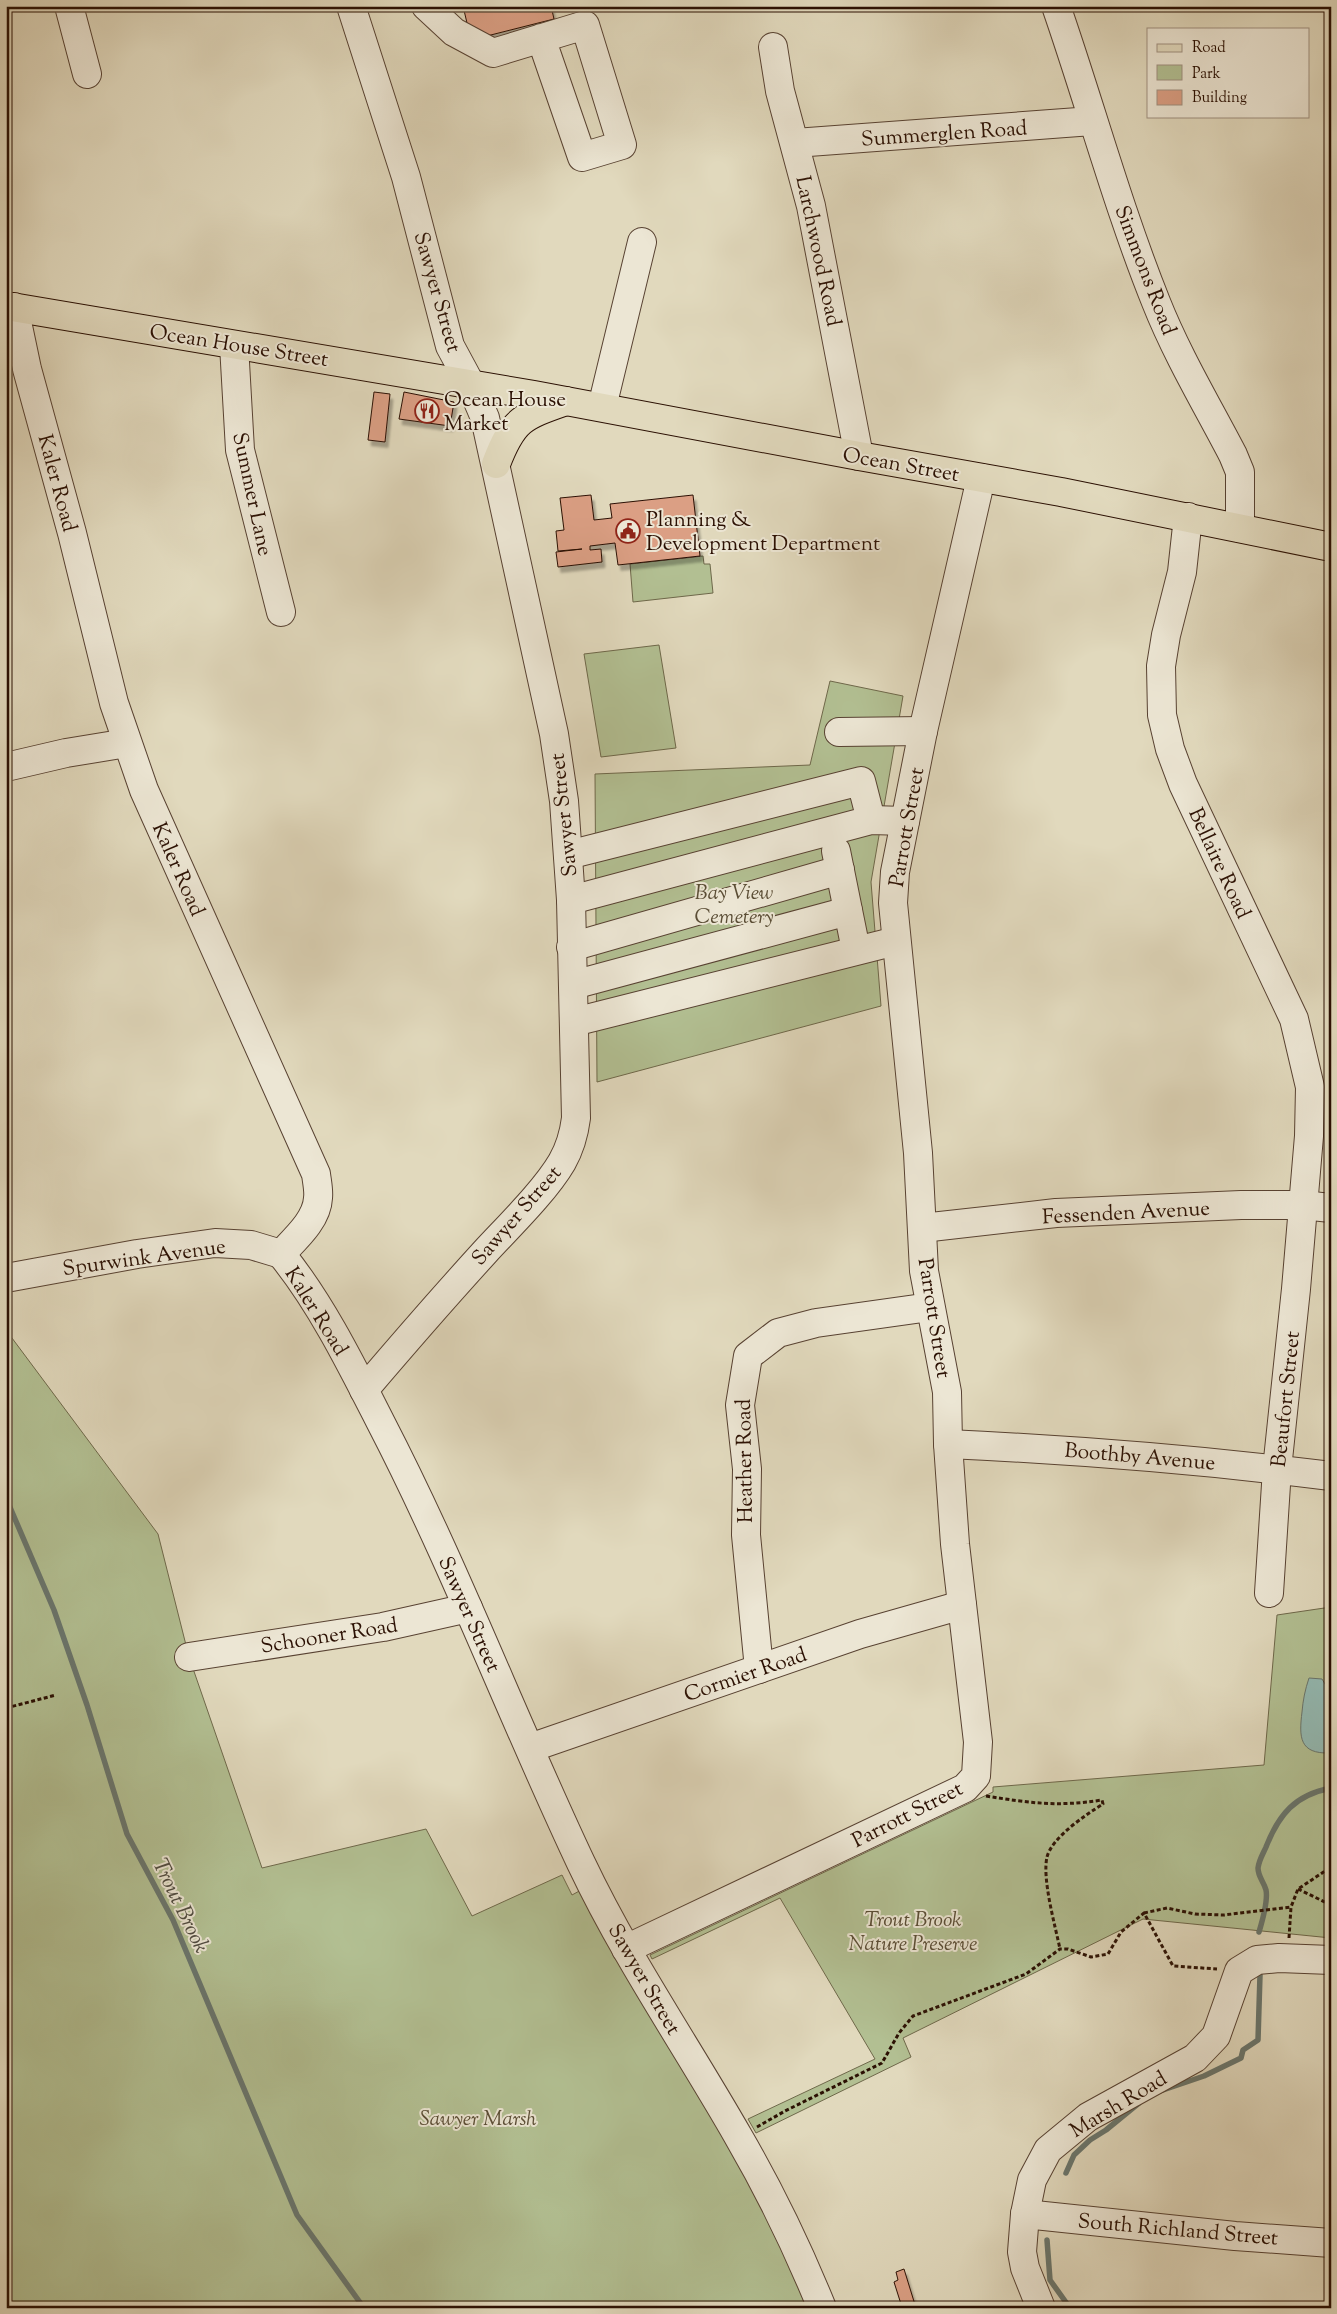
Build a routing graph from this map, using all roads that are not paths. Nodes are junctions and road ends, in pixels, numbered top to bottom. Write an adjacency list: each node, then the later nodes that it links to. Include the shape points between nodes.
1 (69, 6): 8 (street)
2 (351, 6): 14 (street, Sawyer Street, via 406,177 450,346)
3 (426, 6): 6 (street, via 454,32 493,52)
4 (1056, 6): 9 (street, Simmons Road)
5 (591, 15): 6 (street); 6 (street, via 622,145 582,158)
6 (541, 38)
7 (772, 47): 10 (street, Larchwood Road)
8 (88, 74)
9 (1092, 121): 10 (street, Summerglen Road); 21 (street, Simmons Road, via 1157,303 1180,354 1234,455 1240,472)
10 (795, 143): 17 (street, Larchwood Road, via 811,206)
11 (642, 242): 16 (street)
12 (10, 307): 13 (main road, Ocean House Street); 26 (street, Kaler Road)
13 (234, 345): 14 (main road, Ocean House Street); 23 (street, Summer Lane, via 240,450)
14 (471, 385): 15 (main road, Ocean Street); 18 (street, Sawyer Street, via 485,418)
15 (567, 401): 16 (main road, Ocean Street); 18 (main road, via 533,413 518,424 505,438)
16 (602, 407): 17 (main road, Ocean Street)
17 (859, 456): 19 (main road, Ocean Street)
18 (496, 464): 31 (street, Sawyer Street, via 554,734)
19 (981, 478): 20 (main road, Ocean Street); 24 (street, Parrott Street)
20 (1188, 517): 21 (main road, Ocean Street); 40 (street, Bellaire Road, via 1182,572 1161,666 1162,715 1170,750 1183,784 1294,1019 1310,1087)
21 (1240, 528): 22 (main road, Ocean Street)
22 (1331, 547)
23 (281, 612)
24 (923, 730): 25 (street); 29 (street, Parrott Street)
25 (839, 732)
26 (127, 743): 27 (street); 43 (street, Kaler Road, via 144,790 316,1174 318,1199 312,1216)
27 (6, 767)
28 (871, 820): 29 (street); 30 (street); 31 (street, via 861,781)
29 (905, 821): 35 (street, Parrott Street, via 895,872)
30 (832, 831): 32 (street); 33 (street)
31 (568, 854): 33 (street, Sawyer Street)
32 (840, 870): 34 (street); 36 (street)
33 (570, 900): 36 (street, Sawyer Street)
34 (848, 911): 37 (street); 38 (street)
35 (896, 941): 37 (street); 42 (street, Parrott Street, via 918,1153)
36 (571, 947): 38 (street, Sawyer Street)
37 (856, 950): 39 (street)
38 (573, 985): 39 (street, Sawyer Street)
39 (574, 1022): 46 (street, Sawyer Street, via 576,1118 574,1134 562,1163)
40 (1302, 1205): 41 (street, Fessenden Avenue); 42 (street, Fessenden Avenue, via 1056,1213); 48 (street, Beaufort Street)
41 (1331, 1208)
42 (922, 1228): 45 (street, Parrott Street)
43 (281, 1254): 44 (street, Spurwink Avenue, via 251,1245 214,1243); 46 (street, Kaler Road, via 301,1278)
44 (6, 1278)
45 (930, 1307): 47 (street, Parrott Street, via 947,1392); 54 (street, Heather Road, via 816,1322 778,1333 748,1356 740,1405 747,1469 746,1535)
46 (364, 1390): 52 (street, Sawyer Street, via 407,1474)
47 (948, 1444): 48 (street, Boothby Avenue, via 1090,1451); 51 (street, Parrott Street)
48 (1277, 1469): 49 (street, Boothby Avenue); 50 (street, Beaufort Street)
49 (1331, 1476)
50 (1269, 1593)
51 (962, 1605): 54 (street, Cormier Road, via 860,1634); 56 (street, Parrott Street, via 978,1742 976,1776 965,1788)
52 (468, 1608): 53 (street, Schooner Road, via 383,1627); 55 (street, Sawyer Street)
53 (189, 1657)
54 (759, 1669): 55 (street, Cormier Road)
55 (530, 1748): 56 (street, Sawyer Street, via 581,1863)
56 (626, 1949): 60 (street, Sawyer Street, via 739,2138 781,2216)
57 (1331, 1960): 58 (street, Marsh Road, via 1258,1960 1239,1971 1216,2036 1195,2058 1088,2117 1048,2150 1032,2180)
58 (1025, 2214): 59 (street, South Richland Street, via 1225,2235); 61 (street, Marsh Road, via 1022,2252)
59 (1331, 2242)
60 (822, 2308)
61 (1041, 2308)

